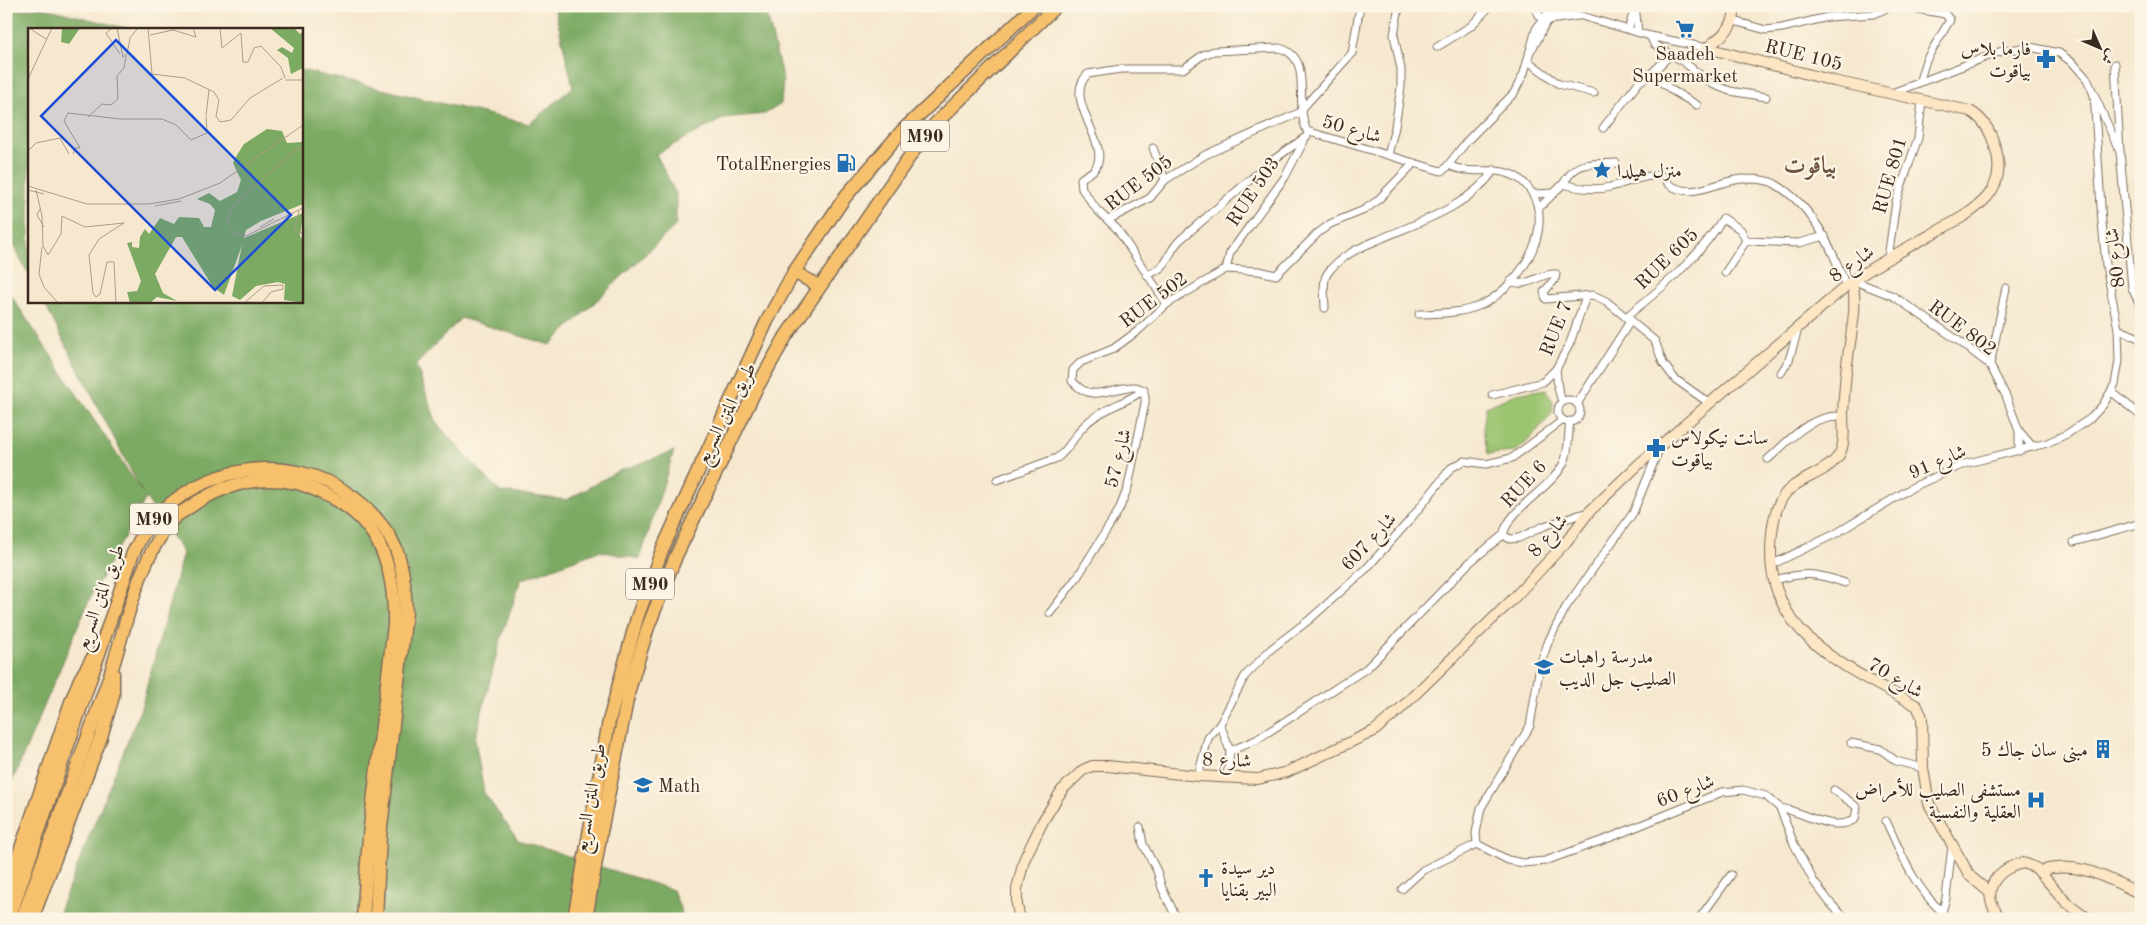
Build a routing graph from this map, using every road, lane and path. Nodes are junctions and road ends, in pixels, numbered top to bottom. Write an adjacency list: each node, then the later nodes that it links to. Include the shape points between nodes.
1 (1034, 6): 49 (highway, طريق المتن السريع / M90, via 902,131 845,197)
2 (1056, 6): 54 (highway, طريق المتن السريع / M90, via 919,143)
3 (1360, 6): 29 (street, via 1352,53)
4 (1399, 6): 34 (street, via 1394,36 1401,87)
5 (1490, 6): 16 (street, via 1471,26)
6 (1534, 6): 12 (street)
7 (1734, 6): 11 (street)
8 (1891, 6): 11 (street, via 1874,14 1828,17 1766,30)
9 (1901, 6): 22 (street, via 1945,14 1950,20 1926,60)
10 (1635, 7): 13 (street); 14 (street)
11 (1734, 21): 17 (street, via 1725,34)
12 (1543, 22): 13 (street, via 1578,16); 19 (street)
13 (1628, 29): 14 (street)
14 (1638, 32): 15 (street)
15 (1650, 36): 17 (street); 18 (street, via 1654,44)
16 (1437, 47)
17 (1707, 48): 24 (street, RUE 105)
18 (1671, 54): 21 (street); 26 (street, via 1720,88)
19 (1528, 61): 23 (street, via 1559,84); 37 (street, via 1514,93)
20 (2115, 64): 33 (street, شارع 80)
21 (1651, 74): 28 (street); 30 (street, via 1639,82)
22 (1919, 82): 24 (street); 25 (street, via 2002,52 2030,47 2067,57 2087,79)
23 (1594, 93)
24 (1892, 93): 27 (street, شارع 8)
25 (2094, 93): 33 (street); 63 (street, شارع 91, via 2106,265)
26 (1766, 97)
27 (1922, 101): 47 (street, RUE 801, via 1918,138 1896,202); 47 (street, شارع 8, via 1970,111 1981,119 1992,136 2000,167 1988,197 1965,216)
28 (1697, 105)
29 (1301, 111): 31 (street, شارع 50); 39 (street, RUE 505, via 1205,155); 44 (street, شارع 50, via 1300,66 1293,54 1279,48 1227,49 1203,55 1183,69 1121,69 1088,74 1082,83 1085,116 1095,138 1098,160 1095,169 1083,176 1080,182 1097,210)
30 (1603, 128)
31 (1307, 134): 34 (street, شارع 50); 48 (street, RUE 503, via 1285,177 1230,253); 51 (street, via 1181,240 1173,248 1165,266)
32 (1153, 148): 39 (street)
33 (2120, 152): 58 (street, شارع 80, via 2132,288)
34 (1388, 155): 35 (street, شارع 50)
35 (1414, 163): 37 (street, شارع 50, via 1437,171 1445,170); 48 (street, via 1377,201 1330,224 1276,275)
36 (1616, 163): 40 (street, via 1581,165 1571,171)
37 (1449, 164): 38 (street, via 1467,172)
38 (1494, 170): 42 (street, via 1514,175); 59 (street, via 1479,188 1463,200 1356,249 1326,275)
39 (1165, 180): 44 (street, RUE 505, via 1150,198)
40 (1563, 184): 41 (street); 45 (street, via 1581,189 1609,188 1649,175 1660,175 1671,186 1689,190 1708,189 1744,178 1774,182 1800,202)
41 (1555, 193): 42 (street); 43 (street)
42 (1533, 194): 43 (street)
43 (1538, 209): 52 (street, via 1539,228 1535,245)
44 (1108, 220): 51 (street, RUE 505)
45 (1825, 236): 46 (street, via 1799,243); 53 (street)
46 (1746, 241): 50 (street); 61 (street, RUE 605, via 1741,230 1723,218 1702,248)
47 (1888, 258): 53 (street, شارع 8)
48 (1226, 270): 57 (street, RUE 502)
49 (794, 272): 54 (highway); 120 (highway, طريق المتن السريع / M90, via 746,363 662,550 637,618 609,720)
50 (1724, 273)
51 (1147, 275): 57 (street, RUE 505)
52 (1511, 281): 56 (street, via 1521,284 1556,274 1544,292 1546,299); 60 (street, via 1495,297 1475,308 1453,313)
53 (1851, 282): 62 (street, شارع 8); 65 (street, RUE 802, via 1902,302); 76 (street, شارع 70, via 1854,300)
54 (819, 286): 121 (highway, طريق المتن السريع / M90, via 755,391 676,556 648,626 620,732)
55 (2006, 288): 65 (street)
56 (1586, 296): 61 (street, via 1593,295 1606,301); 66 (street, RUE 7, via 1570,343)
57 (1167, 304): 70 (street, RUE 502, via 1113,349 1081,362 1071,375 1081,390 1099,394 1135,386)
58 (2141, 306)
59 (1325, 308)
60 (1419, 314)
61 (1629, 318): 74 (street, via 1655,341 1675,379); 75 (street, RUE 605)
62 (1799, 325): 67 (street, via 1789,360); 74 (street, شارع 8)
63 (2118, 328): 64 (street); 71 (street, شارع 91, via 2119,361)
64 (2141, 339)
65 (1990, 366): 79 (street, RUE 802, via 2006,396)
66 (1556, 369): 68 (street); 69 (street, RUE 7)
67 (1781, 373)
68 (1543, 382): 69 (street); 72 (street)
69 (1558, 388): 73 (street, RUE 7)
70 (1144, 390): 84 (street, via 1087,422 1057,458); 92 (street, شارع 57, via 1139,440 1119,510 1078,576)
71 (2112, 392): 77 (street); 81 (street, شارع 91, via 2082,425)
72 (1492, 395)
73 (1562, 402): 75 (street, via 1567,400); 78 (street, via 1558,409)
74 (1709, 403): 80 (street, شارع 8)
75 (1577, 404): 78 (street, via 1579,415)
76 (1843, 416): 83 (street, via 1831,415 1813,421); 89 (street, شارع 70, via 1843,446 1838,457 1788,491 1780,501 1772,535)
77 (2141, 416)
78 (1566, 420): 87 (street, RUE 6, via 1564,461 1508,522); 96 (street, شارع 607, via 1512,458 1486,464 1464,461 1452,468 1366,569 1260,659 1246,676)
79 (2018, 431): 81 (street, RUE 802); 82 (street, RUE 802)
80 (1660, 446): 85 (street, شارع 8); 106 (street, via 1633,513 1566,606 1552,632 1540,665 1530,726 1481,808)
81 (2032, 447): 82 (street, شارع 91)
82 (2019, 451): 89 (street, شارع 91, via 1964,464 1913,487 1835,534)
83 (1768, 459)
84 (997, 480)
85 (1589, 512): 87 (street, RUE 6, via 1544,526 1519,538 1510,539); 101 (street, شارع 8, via 1512,600 1382,726 1287,772 1258,779)
86 (2141, 523): 88 (street)
87 (1503, 535): 98 (street, via 1469,563 1367,668 1256,740)
88 (2074, 542)
89 (1771, 565): 90 (street, شارع 70)
90 (1773, 581): 91 (street, via 1802,573 1823,575); 99 (street, شارع 70, via 1785,608 1812,642 1831,658 1917,706 1922,717)
91 (1845, 583)
92 (1050, 613)
93 (104, 638): 95 (highway, طريق المتن السريع / M90, via 133,553 147,528 165,508 189,489 215,477 257,468 299,472 324,480 360,503 375,516 396,548 405,586 406,613); 111 (highway, via 74,694); 115 (highway, طريق المتن السريع / M90)
94 (112, 668): 95 (highway, طريق المتن السريع / M90, via 143,573 156,544 173,519 217,490 246,482 275,481 298,483 339,502 373,534 384,551 395,595); 116 (highway, طريق المتن السريع / M90); 117 (highway, via 113,696 101,737)
95 (391, 684): 118 (highway, طريق المتن السريع / M90, via 369,836); 119 (highway, طريق المتن السريع / M90)
96 (1220, 724): 98 (street); 100 (street, شارع 607, via 1205,747)
97 (1851, 743): 99 (street, via 1880,749 1896,761)
98 (1230, 751): 101 (street)
99 (1923, 768): 107 (street, شارع 70, via 1929,804)
100 (1198, 776): 101 (street, شارع 8); 122 (street, شارع 8, via 1100,766 1083,770 1072,778 1043,822 1024,860 1017,889)
101 (1227, 778)
102 (1834, 790): 103 (street, شارع 60, via 1857,807 1855,819 1851,822 1834,824)
103 (1780, 808): 106 (street, شارع 60, via 1766,796 1733,789 1578,850 1534,863 1508,860); 125 (street, via 1814,882)
104 (1886, 821): 114 (street, via 1916,884)
105 (1140, 827): 123 (street, via 1143,844)
106 (1477, 844): 110 (street, via 1423,870)
107 (1952, 846): 112 (street, شارع 70, via 1970,876); 114 (street)
108 (2039, 871): 112 (street, via 2028,864 2020,864 2002,872); 113 (street, via 2064,865 2084,869); 127 (street, via 2066,902)
109 (1731, 875): 124 (street)
110 (1402, 889)
111 (6, 892)
112 (1989, 892): 126 (street, شارع 70, via 1994,909)
113 (2141, 894)
114 (1941, 916)
115 (9, 919)
116 (22, 919)
117 (32, 919)
118 (363, 919)
119 (376, 919)
120 (574, 919)
121 (586, 919)
122 (1020, 919)
123 (1176, 919)
124 (1699, 919)
125 (1846, 919)
126 (2002, 919)
127 (2089, 919)

